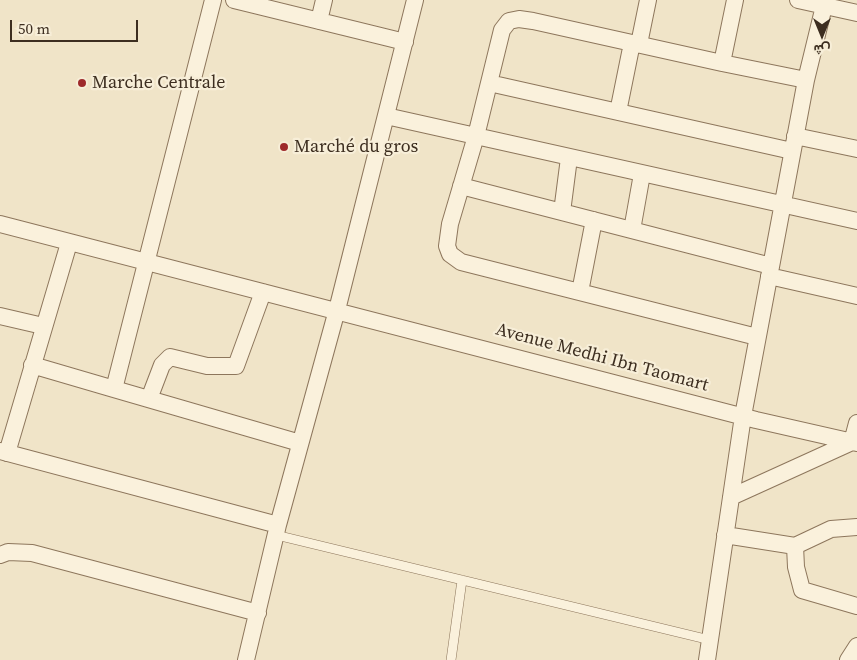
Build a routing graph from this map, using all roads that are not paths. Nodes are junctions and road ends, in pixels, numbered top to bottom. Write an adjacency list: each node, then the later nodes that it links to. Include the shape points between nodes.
1 (213, 0): 31 (street)
2 (234, 0): 10 (street)
3 (324, 0): 10 (street)
4 (415, 0): 11 (street)
5 (648, 0): 12 (street)
6 (735, 0): 13 (street)
7 (798, 0): 8 (street)
8 (824, 6): 9 (street); 14 (street)
9 (857, 13)
10 (319, 21): 11 (street)
11 (405, 42): 17 (street)
12 (635, 44): 13 (street); 15 (street, via 514,19 502,30); 16 (street)
13 (722, 63): 14 (street)
14 (806, 80): 19 (street)
15 (489, 83): 16 (street); 18 (street)
16 (618, 112): 19 (street)
17 (386, 116): 18 (street); 36 (street)
18 (476, 136): 21 (street); 23 (street)
19 (794, 144): 20 (street); 24 (street)
20 (857, 149)
21 (569, 158): 22 (street); 25 (street)
22 (642, 174): 24 (street); 29 (street)
23 (461, 186): 25 (street); 34 (street, via 447,238 450,254 461,262)
24 (782, 206): 27 (street); 32 (street)
25 (562, 212): 26 (street)
26 (594, 220): 29 (street); 34 (street)
27 (857, 221)
28 (0, 224): 30 (street, Avenue Medhi Ibn Taomart)
29 (632, 230): 32 (street)
30 (70, 243): 31 (street, Avenue Medhi Ibn Taomart); 38 (street)
31 (146, 262): 33 (street, Avenue Medhi Ibn Taomart); 41 (street)
32 (770, 271): 35 (street); 39 (street)
33 (263, 292): 36 (street, Avenue Medhi Ibn Taomart); 42 (street, via 236,366 207,366 170,357 162,365)
34 (580, 292): 39 (street)
35 (857, 296)
36 (337, 310): 43 (street, Avenue Medhi Ibn Taomart); 46 (street)
37 (0, 316): 38 (street)
38 (43, 326): 40 (street)
39 (757, 337): 43 (street)
40 (32, 365): 41 (street); 47 (street)
41 (114, 389): 42 (street)
42 (149, 399): 46 (street)
43 (743, 416): 45 (street, Avenue Medhi Ibn Taomart); 48 (street)
44 (857, 423): 45 (street)
45 (855, 442): 48 (street)
46 (300, 444): 50 (street)
47 (3, 452): 50 (street)
48 (731, 497): 51 (street)
49 (857, 527): 52 (street, via 831,530)
50 (277, 530): 54 (lane); 56 (street)
51 (725, 534): 52 (street); 57 (street)
52 (795, 546): 55 (street, via 802,590)
53 (0, 555): 56 (street, via 32,553)
54 (462, 580): 57 (lane); 60 (lane)
55 (857, 606)
56 (258, 613): 59 (street)
57 (710, 640): 61 (street)
58 (857, 646): 62 (street)
59 (246, 660)
60 (451, 660)
61 (707, 660)
62 (848, 660)

